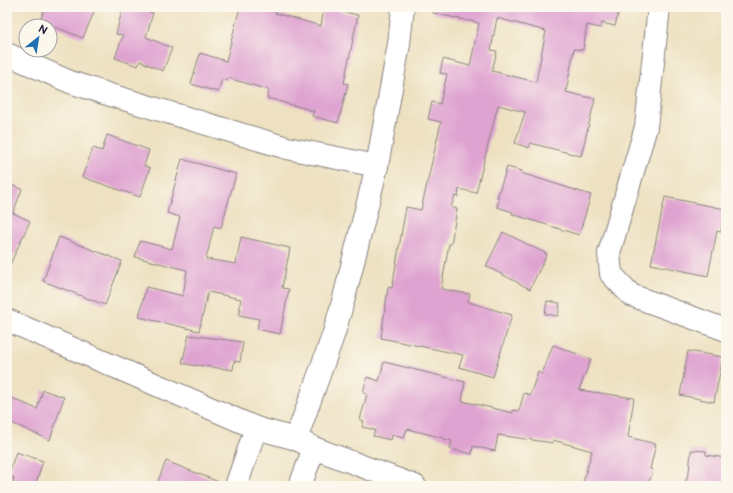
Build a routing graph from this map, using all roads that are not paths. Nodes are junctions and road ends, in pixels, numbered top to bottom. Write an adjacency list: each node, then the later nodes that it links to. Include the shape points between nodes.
1 (403, 7): 4 (street, via 399,44)
2 (658, 7): 6 (street, via 646,127 609,254 611,274 631,295)
3 (7, 54): 4 (street, via 70,82 107,94 287,148)
4 (377, 166): 8 (street)
5 (7, 320): 7 (street)
6 (726, 330)
7 (256, 428): 8 (street); 9 (street)
8 (305, 444): 10 (street); 11 (street)
9 (236, 486)
10 (300, 486)
11 (415, 486)

